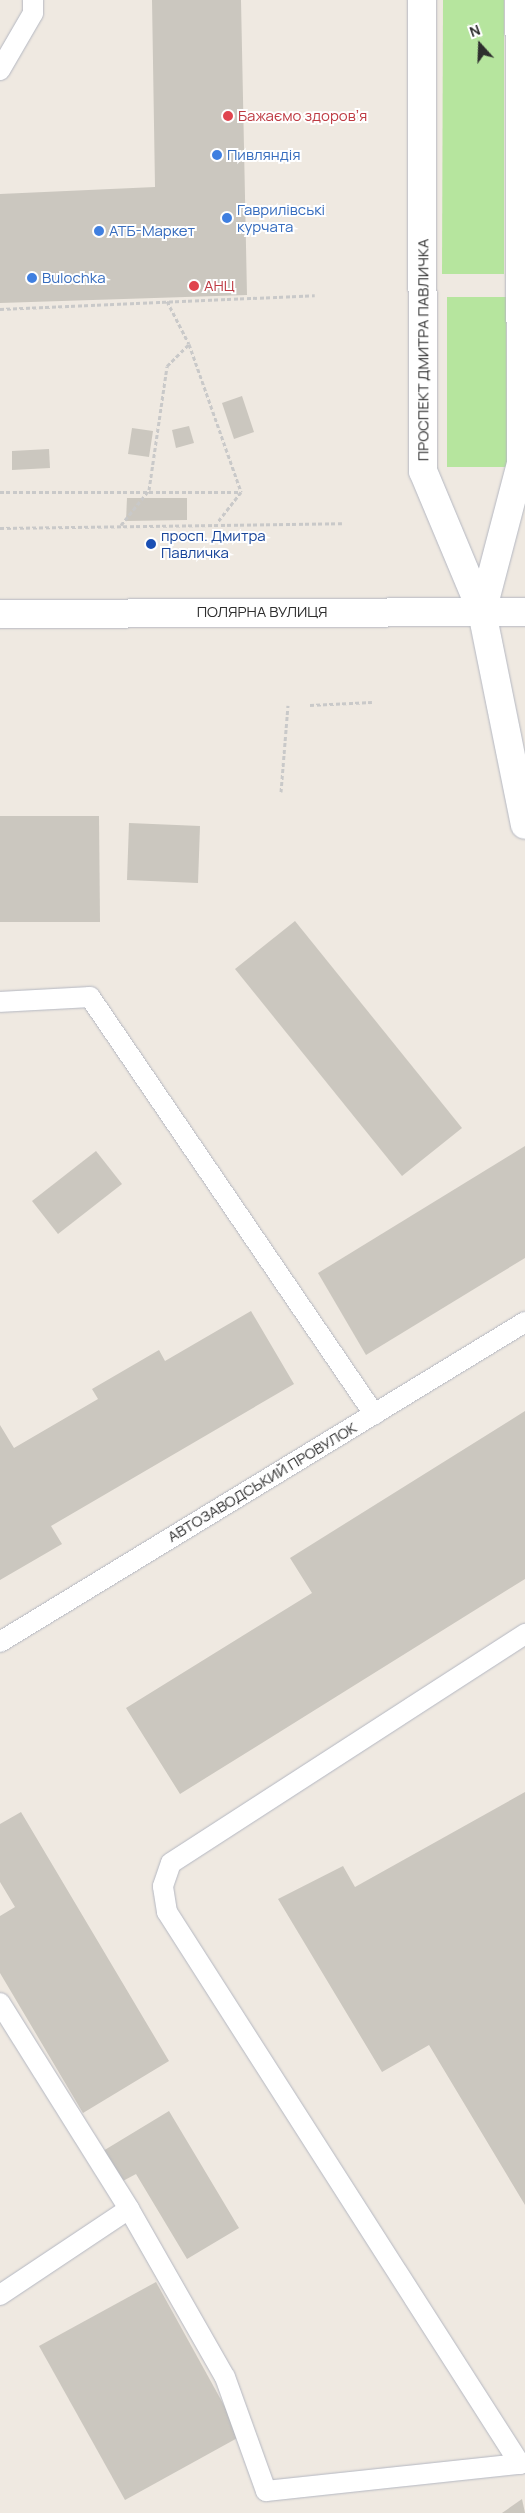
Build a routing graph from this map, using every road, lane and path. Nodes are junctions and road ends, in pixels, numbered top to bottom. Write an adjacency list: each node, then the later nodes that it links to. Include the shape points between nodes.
1 (33, 0): 4 (lane, via 33,13)
2 (422, 0): 16 (street, ПРОСПЕКТ ДМИТРА ПАВЛИЧКА, via 423,471)
3 (519, 0): 16 (street, via 521,463)
4 (0, 70)
5 (315, 295): 6 (path)
6 (168, 302): 7 (path); 8 (path)
7 (0, 309)
8 (189, 344): 9 (path, via 167,366); 11 (path)
9 (149, 490): 10 (path); 11 (path); 14 (path)
10 (0, 492)
11 (241, 492): 12 (path)
12 (217, 523): 13 (path); 14 (path)
13 (342, 523)
14 (120, 525): 15 (path)
15 (0, 528)
16 (482, 612): 17 (street, ПОЛЯРНА ВУЛИЦЯ); 18 (street, ПОЛЯРНА ВУЛИЦЯ); 23 (street)
17 (525, 612)
18 (0, 614)
19 (372, 702): 21 (path)
20 (288, 705): 22 (path)
21 (310, 705)
22 (281, 792)
23 (525, 825)
24 (0, 1002): 26 (lane, via 90,998)
25 (525, 1322): 26 (lane, АВТОЗАВОДСЬКИЙ ПРОВУЛОК)
26 (374, 1414): 28 (lane, АВТОЗАВОДСЬКИЙ ПРОВУЛОК)
27 (525, 1634): 30 (lane, via 170,1863 163,1886 167,1912 520,2464 266,2491 225,2377)
28 (0, 1642)
29 (0, 2003): 30 (lane)
30 (129, 2209): 31 (lane)
31 (0, 2295)

